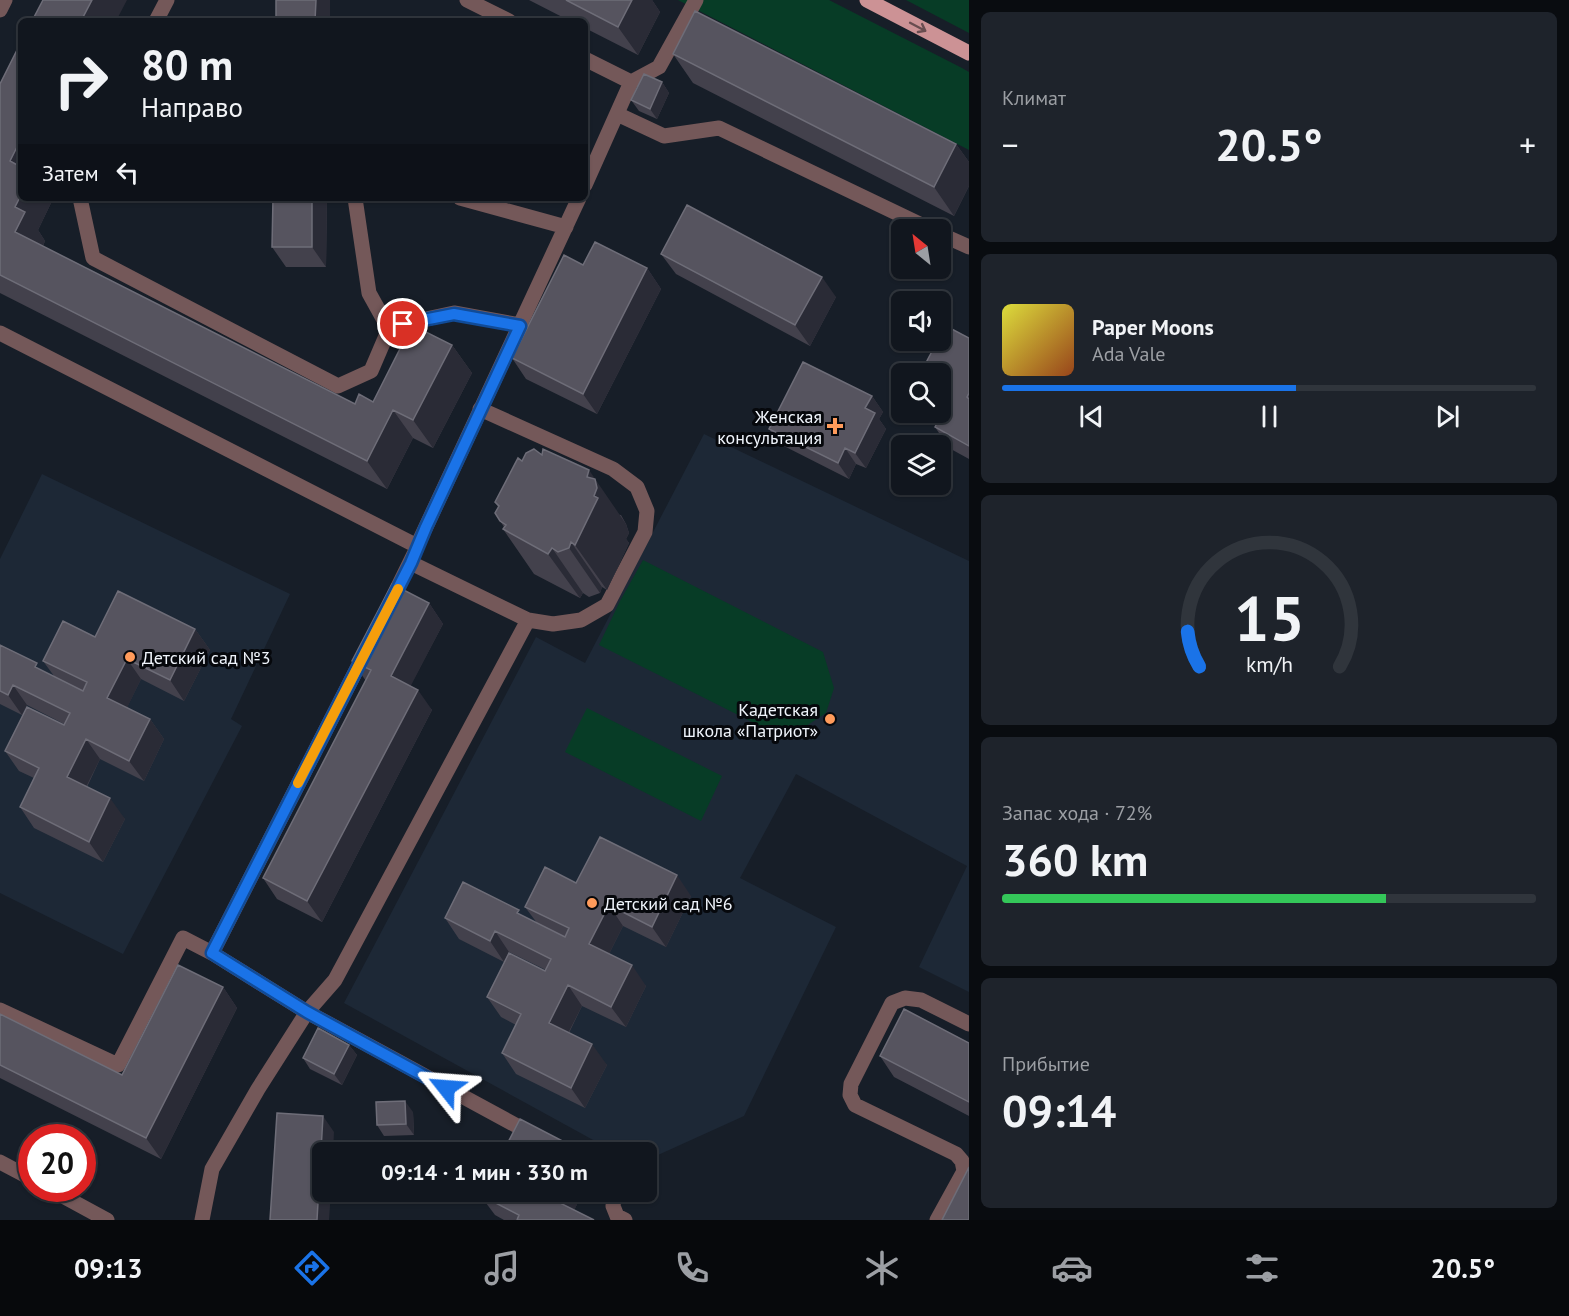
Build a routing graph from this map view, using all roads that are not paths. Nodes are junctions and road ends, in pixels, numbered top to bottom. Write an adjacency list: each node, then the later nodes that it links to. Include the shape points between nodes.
1 (5, 0): 6 (lane)
2 (167, 0): 7 (lane)
3 (467, 0): 8 (lane)
4 (696, 0): 11 (lane, via 659,67)
5 (867, 0): 9 (main road, one-way to 9)
6 (0, 10)
7 (158, 18)
8 (503, 18)
9 (969, 53)
10 (588, 60): 11 (lane)
11 (632, 82): 12 (lane)
12 (617, 114): 13 (lane); 18 (lane, via 664,136 719,129)
13 (588, 178)
14 (81, 201): 23 (lane, via 93,258 338,386 371,371)
15 (355, 201): 23 (lane, via 369,292)
16 (471, 201): 19 (lane)
17 (578, 201): 19 (lane)
18 (909, 219)
19 (566, 227): 22 (lane)
20 (951, 239): 21 (lane)
21 (969, 247)
22 (520, 326): 23 (lane, via 454,314); 25 (lane)
23 (390, 329)
24 (0, 333): 26 (lane)
25 (480, 409): 26 (lane); 29 (lane, via 613,469 637,487 647,511 645,532 607,605 580,620 553,624)
26 (417, 546): 27 (lane)
27 (411, 563): 28 (lane); 29 (lane)
28 (384, 615)
29 (528, 620): 33 (lane, via 335,980)
30 (374, 636): 31 (lane)
31 (212, 953): 32 (lane, via 183,938 118,1065); 33 (lane)
32 (0, 1010)
33 (307, 1012): 35 (lane); 41 (lane, via 212,1169)
34 (969, 1024): 43 (lane, via 921,1000 892,1003 851,1084 850,1095 855,1105 956,1154 962,1161 964,1171)
35 (547, 1142)
36 (0, 1162): 37 (lane)
37 (18, 1172)
38 (74, 1202): 40 (lane)
39 (614, 1202): 42 (lane, via 617,1216)
40 (107, 1220)
41 (202, 1220)
42 (625, 1220)
43 (937, 1220)

